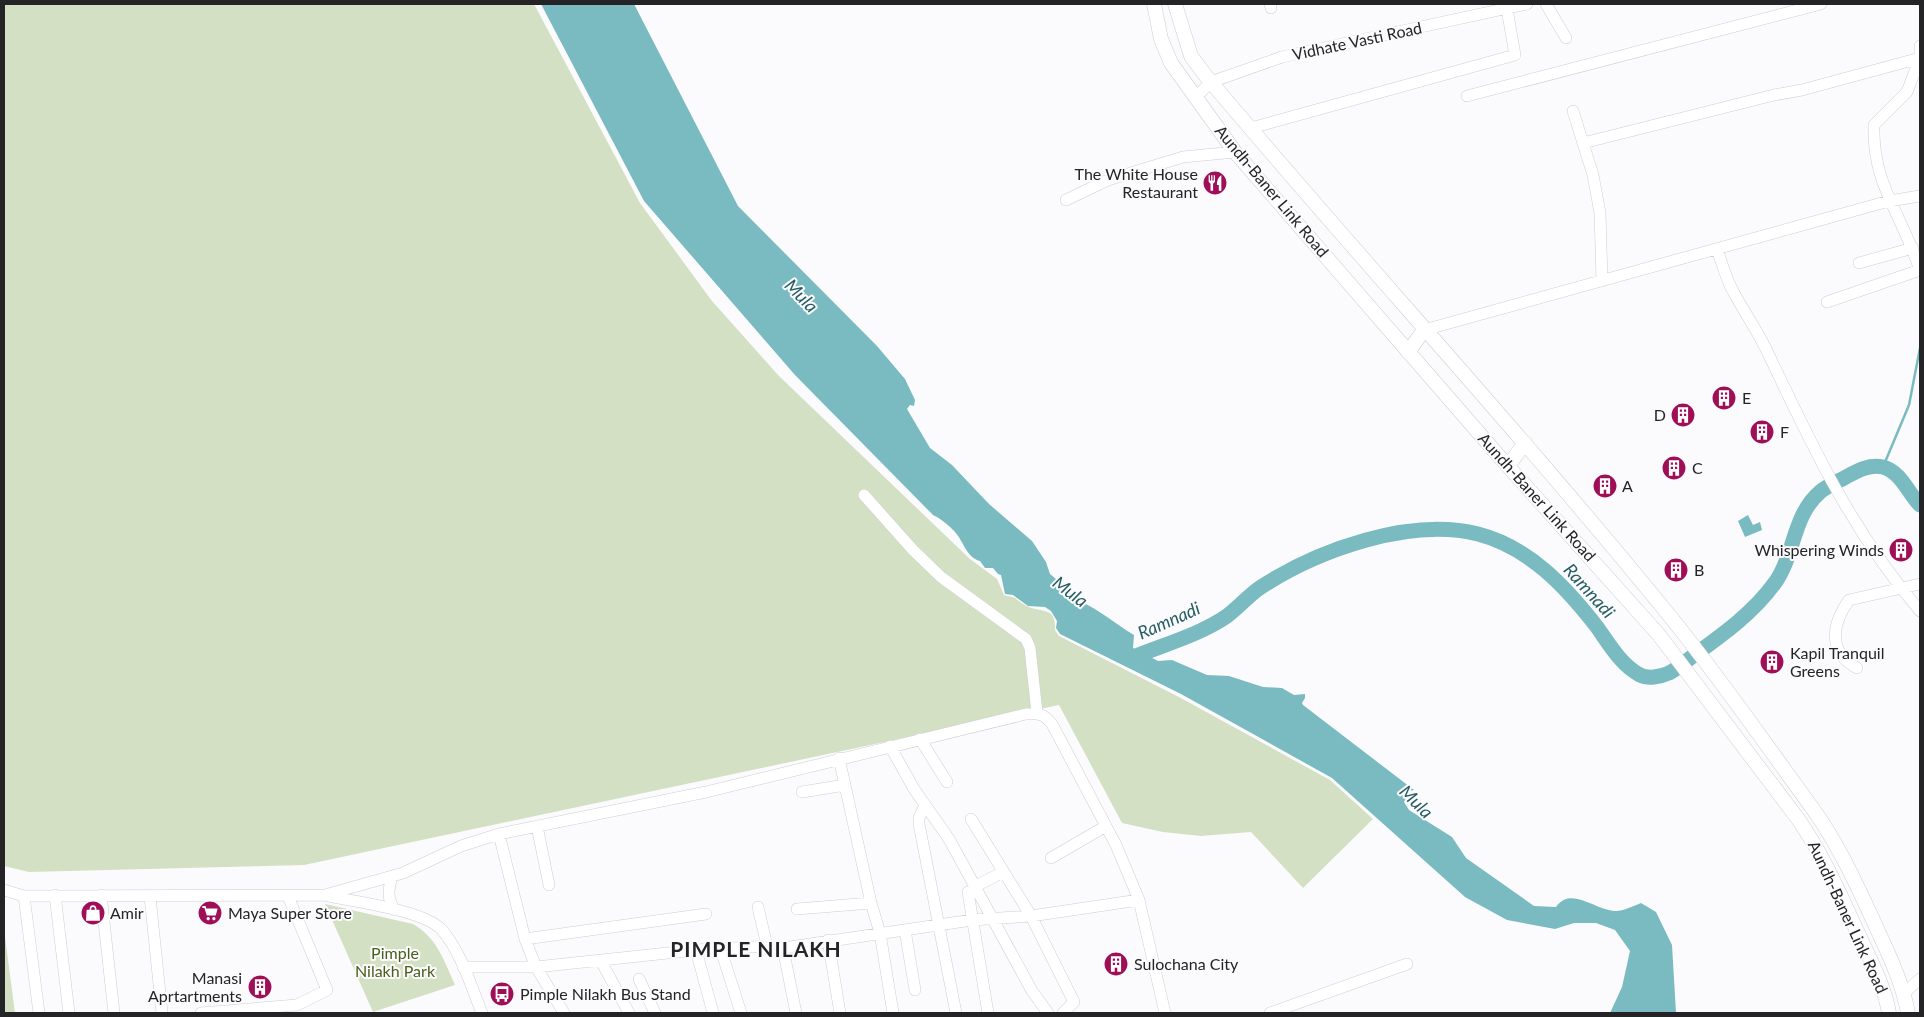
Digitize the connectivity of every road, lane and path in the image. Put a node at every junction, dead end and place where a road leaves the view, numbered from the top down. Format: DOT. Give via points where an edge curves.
graph roads {
  1 [pos="1154,4"];
  2 [pos="1175,4"];
  3 [pos="1527,4"];
  4 [pos="1546,4"];
  5 [pos="1821,4"];
  6 [pos="1507,9"];
  7 [pos="1566,38"];
  8 [pos="1920,46"];
  9 [pos="1920,58"];
  10 [pos="1211,82"];
  11 [pos="1467,96"];
  12 [pos="1196,97"];
  13 [pos="1573,111"];
  14 [pos="1251,128"];
  15 [pos="1583,143"];
  16 [pos="1235,152"];
  17 [pos="1920,196"];
  18 [pos="1066,200"];
  19 [pos="1889,201"];
  20 [pos="1913,248"];
  21 [pos="1717,249"];
  22 [pos="1859,263"];
  23 [pos="1920,271"];
  24 [pos="1602,281"];
  25 [pos="1827,302"];
  26 [pos="1424,330"];
  27 [pos="1408,352"];
  28 [pos="1525,443"];
  29 [pos="1508,466"];
  30 [pos="864,495"];
  31 [pos="1920,584"];
  32 [pos="1901,588"];
  33 [pos="1920,611"];
  34 [pos="1858,668"];
  35 [pos="1037,713"];
  36 [pos="920,739"];
  37 [pos="890,746"];
  38 [pos="839,758"];
  39 [pos="947,782"];
  40 [pos="845,785"];
  41 [pos="802,792"];
  42 [pos="925,805"];
  43 [pos="971,819"];
  44 [pos="537,826"];
  45 [pos="1106,826"];
  46 [pos="499,834"];
  47 [pos="1051,858"];
  48 [pos="1003,872"];
  49 [pos="392,877"];
  50 [pos="549,885"];
  51 [pos="972,889"];
  52 [pos="4,890"];
  53 [pos="101,894"];
  54 [pos="55,895"];
  55 [pos="325,895"];
  56 [pos="24,896"];
  57 [pos="288,896"];
  58 [pos="150,897"];
  59 [pos="1139,900"];
  60 [pos="871,903"];
  61 [pos="758,907"];
  62 [pos="797,909"];
  63 [pos="395,910"];
  64 [pos="706,914"];
  65 [pos="1030,916"];
  66 [pos="994,919"];
  67 [pos="972,920"];
  68 [pos="939,924"];
  69 [pos="905,930"];
  70 [pos="880,933"];
  71 [pos="525,939"];
  72 [pos="828,940"];
  73 [pos="767,946"];
  74 [pos="783,948"];
  75 [pos="696,950"];
  76 [pos="721,950"];
  77 [pos="601,961"];
  78 [pos="1407,964"];
  79 [pos="463,967"];
  80 [pos="536,967"];
  81 [pos="639,979"];
  82 [pos="1920,979"];
  83 [pos="915,990"];
  84 [pos="1904,993"];
  85 [pos="1886,998"];
  86 [pos="299,1009"];
  87 [pos="232,1012"];
  88 [pos="39,1013"];
  89 [pos="68,1013"];
  90 [pos="114,1013"];
  91 [pos="162,1013"];
  92 [pos="201,1013"];
  93 [pos="482,1013"];
  94 [pos="564,1013"];
  95 [pos="629,1013"];
  96 [pos="655,1013"];
  97 [pos="713,1013"];
  98 [pos="741,1013"];
  99 [pos="796,1013"];
  100 [pos="840,1013"];
  101 [pos="893,1013"];
  102 [pos="956,1013"];
  103 [pos="988,1013"];
  104 [pos="1048,1013"];
  105 [pos="1063,1013"];
  106 [pos="1165,1013"];
  107 [pos="1270,1013"];
  108 [pos="1888,1013"];
  109 [pos="1908,1013"];
  1 -- 12 [label="main road, Aundh-Baner Link Road" via="1171,63"];
  2 -- 10 [label="main road, Aundh-Baner Link Road" via="1191,56"];
  3 -- 6 [label="street, Vidhate Vasti Road"];
  4 -- 7 [label="street"];
  5 -- 11 [label="street"];
  6 -- 10 [label="street, Vidhate Vasti Road" via="1291,55"];
  6 -- 14 [label="street" via="1515,55"];
  8 -- 9 [label="street"];
  9 -- 15 [label="street"];
  9 -- 19 [label="street" via="1907,92 1874,125 1873,146"];
  10 -- 12 [label="street, Vidhate Vasti Road"];
  10 -- 14 [label="main road, Aundh-Baner Link Road"];
  12 -- 16 [label="main road, Aundh-Baner Link Road"];
  13 -- 15 [label="street"];
  14 -- 26 [label="main road, Aundh-Baner Link Road"];
  15 -- 24 [label="street" via="1600,213"];
  16 -- 18 [label="street" via="1183,156 1108,180"];
  16 -- 27 [label="main road, Aundh-Baner Link Road"];
  17 -- 19 [label="street"];
  19 -- 20 [label="street"];
  19 -- 21 [label="street"];
  20 -- 22 [label="street"];
  20 -- 23 [label="street"];
  21 -- 24 [label="street"];
  21 -- 32 [label="street" via="1732,290 1754,324 1822,466 1859,529"];
  23 -- 25 [label="street"];
  24 -- 26 [label="street"];
  26 -- 27 [label="main road"];
  26 -- 28 [label="main road, Aundh-Baner Link Road"];
  27 -- 29 [label="main road, Aundh-Baner Link Road"];
  28 -- 29 [label="main road"];
  28 -- 84 [label="main road, Aundh-Baner Link Road" via="1675,622 1834,838"];
  29 -- 85 [label="main road, Aundh-Baner Link Road" via="1659,635 1818,848"];
  30 -- 35 [label="street" via="941,577 1026,639 1030,648"];
  31 -- 32 [label="street"];
  32 -- 33 [label="street"];
  32 -- 34 [label="street" via="1849,600 1843,608 1835,623 1835,638 1848,663"];
  35 -- 36 [label="street"];
  35 -- 45 [label="street" via="1045,715 1052,724"];
  36 -- 37 [label="street"];
  36 -- 39 [label="street"];
  37 -- 38 [label="street"];
  37 -- 42 [label="street"];
  38 -- 40 [label="street"];
  38 -- 44 [label="street" via="706,792"];
  40 -- 41 [label="street"];
  40 -- 60 [label="street"];
  42 -- 51 [label="street" via="949,839"];
  42 -- 68 [label="street" via="919,824"];
  43 -- 48 [label="street"];
  44 -- 46 [label="street"];
  44 -- 50 [label="street"];
  45 -- 47 [label="street"];
  45 -- 59 [label="street"];
  46 -- 49 [label="street" via="461,846"];
  46 -- 71 [label="street"];
  48 -- 51 [label="street"];
  48 -- 65 [label="street"];
  49 -- 55 [label="street"];
  49 -- 63 [label="street" via="388,894"];
  51 -- 66 [label="street"];
  51 -- 67 [label="street"];
  52 -- 56 [label="street"];
  53 -- 54 [label="street"];
  53 -- 58 [label="street"];
  53 -- 90 [label="street"];
  54 -- 56 [label="street"];
  54 -- 89 [label="street"];
  55 -- 57 [label="street"];
  55 -- 63 [label="street"];
  56 -- 88 [label="street"];
  57 -- 58 [label="street"];
  57 -- 86 [label="street" via="327,990"];
  58 -- 91 [label="street"];
  59 -- 65 [label="street"];
  59 -- 106 [label="street"];
  60 -- 62 [label="street"];
  60 -- 70 [label="street"];
  61 -- 73 [label="street"];
  63 -- 79 [label="street" via="434,923 442,930"];
  64 -- 71 [label="street"];
  65 -- 66 [label="street"];
  65 -- 105 [label="street" via="1074,1002"];
  66 -- 67 [label="street"];
  66 -- 104 [label="street"];
  67 -- 68 [label="street"];
  67 -- 103 [label="street"];
  68 -- 69 [label="street"];
  68 -- 102 [label="street"];
  69 -- 70 [label="street"];
  69 -- 83 [label="street"];
  70 -- 72 [label="street"];
  70 -- 101 [label="street"];
  71 -- 80 [label="street"];
  72 -- 74 [label="street"];
  72 -- 100 [label="street"];
  73 -- 74 [label="street"];
  73 -- 76 [label="street"];
  74 -- 99 [label="street"];
  75 -- 76 [label="street"];
  75 -- 77 [label="street"];
  75 -- 97 [label="street"];
  76 -- 98 [label="street"];
  77 -- 80 [label="street"];
  77 -- 95 [label="street"];
  78 -- 107 [label="street"];
  79 -- 80 [label="street"];
  79 -- 93 [label="street"];
  80 -- 94 [label="street"];
  81 -- 96 [label="street"];
  82 -- 84 [label="street"];
  84 -- 85 [label="main road"];
  84 -- 109 [label="main road, Aundh-Baner Link Road"];
  85 -- 108 [label="main road, Aundh-Baner Link Road"];
  86 -- 87 [label="street"];
  87 -- 92 [label="street"];
}
